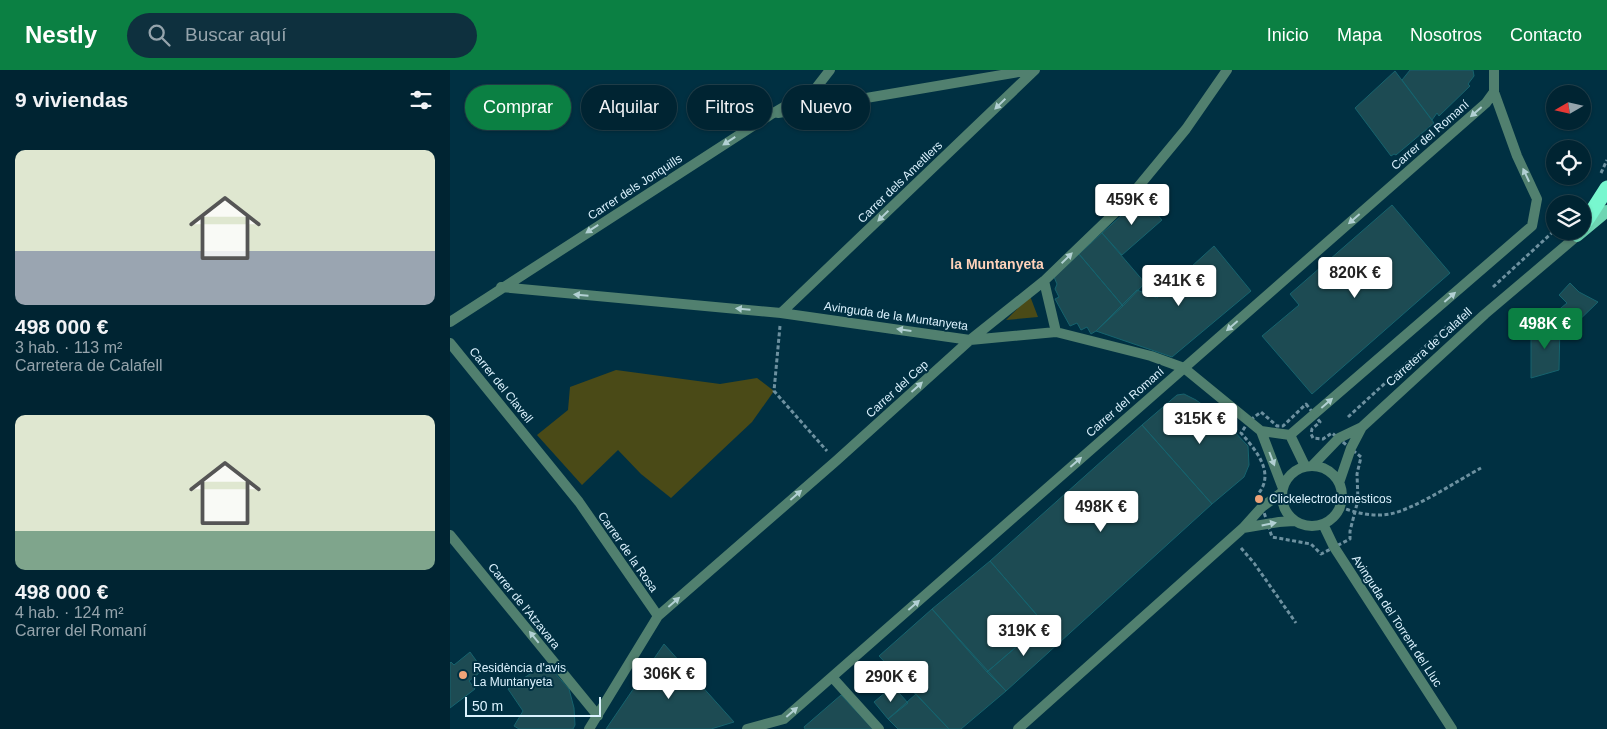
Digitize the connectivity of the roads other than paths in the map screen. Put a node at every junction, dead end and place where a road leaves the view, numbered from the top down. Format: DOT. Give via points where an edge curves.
graph roads {
  1 [pos="830,70"];
  2 [pos="1031,70"];
  3 [pos="1036,70"];
  4 [pos="1227,70"];
  5 [pos="1494,70"];
  6 [pos="1494,92"];
  7 [pos="772,114"];
  8 [pos="772,115"];
  9 [pos="747,130"];
  10 [pos="1607,188"];
  11 [pos="1607,211"];
  12 [pos="1591,214"];
  13 [pos="1591,223"];
  14 [pos="1571,240"];
  15 [pos="1044,281"];
  16 [pos="501,287"];
  17 [pos="781,312"];
  18 [pos="450,322"];
  19 [pos="1056,332"];
  20 [pos="970,340"];
  21 [pos="450,343"];
  22 [pos="1184,368"];
  23 [pos="1362,427"];
  24 [pos="1261,431"];
  25 [pos="1290,435"];
  26 [pos="1309,465"];
  27 [pos="1339,483"];
  28 [pos="1282,490"];
  29 [pos="579,502"];
  30 [pos="1294,521"];
  31 [pos="1323,524"];
  32 [pos="1243,528"];
  33 [pos="450,535"];
  34 [pos="658,616"];
  35 [pos="832,677"];
  36 [pos="598,716"];
  37 [pos="589,729"];
  38 [pos="747,729"];
  39 [pos="879,729"];
  40 [pos="1018,729"];
  41 [pos="1452,729"];
  1 -- 7 [label="street, Carrer dels Jonquills" via="816,88"];
  2 -- 8 [label="street"];
  3 -- 17 [label="street, Carrer dels Ametllers, one-way"];
  15 -- 4 [label="street, Carrer del Cep, one-way" via="1124,204 1186,129"];
  5 -- 6 [label="street"];
  6 -- 22 [label="street, Carrer del Romaní, one-way" via="1486,103"];
  25 -- 6 [label="street, one-way" via="1532,226 1537,199 1517,156"];
  9 -- 16 [label="street, Carrer dels Jonquills, one-way"];
  10 -- 12 [label="highway"];
  11 -- 13 [label="main road, Carretera de Calafell"];
  14 -- 23 [label="street, Carretera de Calafell"];
  15 -- 19 [label="street"];
  15 -- 20 [label="street, Carrer del Cep"];
  17 -- 16 [label="street, Avinguda de la Muntanyeta, one-way"];
  16 -- 18 [label="street, Carrer dels Jonquills"];
  20 -- 17 [label="street, Avinguda de la Muntanyeta, one-way"];
  19 -- 20 [label="street, Avinguda de la Muntanyeta"];
  19 -- 22 [label="street, Avinguda de la Muntanyeta" via="1151,356"];
  34 -- 20 [label="street, Carrer del Cep, one-way"];
  21 -- 29 [label="street, Carrer del Clavell"];
  22 -- 24 [label="street, Avinguda de la Muntanyeta"];
  35 -- 22 [label="street, Carrer del Romaní, one-way"];
  23 -- 26 [label="street, Carretera de Calafell" via="1339,438"];
  23 -- 27 [label="street, Carretera de Calafell"];
  24 -- 25 [label="street"];
  24 -- 28 [label="street, Avinguda de la Muntanyeta, one-way"];
  25 -- 26 [label="street"];
  26 -- 27 [label="street" via="1326,469"];
  26 -- 28 [label="street" via="1293,471"];
  27 -- 31 [label="street" via="1340,507"];
  28 -- 30 [label="street" via="1284,509"];
  28 -- 32 [label="street"];
  29 -- 34 [label="street, Carrer de la Rosa"];
  30 -- 31 [label="street" via="1303,525"];
  32 -- 30 [label="street, one-way"];
  31 -- 41 [label="street, Avinguda del Torrent del Lluc" via="1334,547"];
  32 -- 40 [label="street"];
  36 -- 33 [label="street, Carrer de l'Atzavara, one-way"];
  34 -- 36 [label="street, Carrer del Cep"];
  38 -- 35 [label="street, Carrer del Romaní, one-way" via="784,718"];
  35 -- 39 [label="street"];
  36 -- 37 [label="street, Carrer del Cep"];
}
